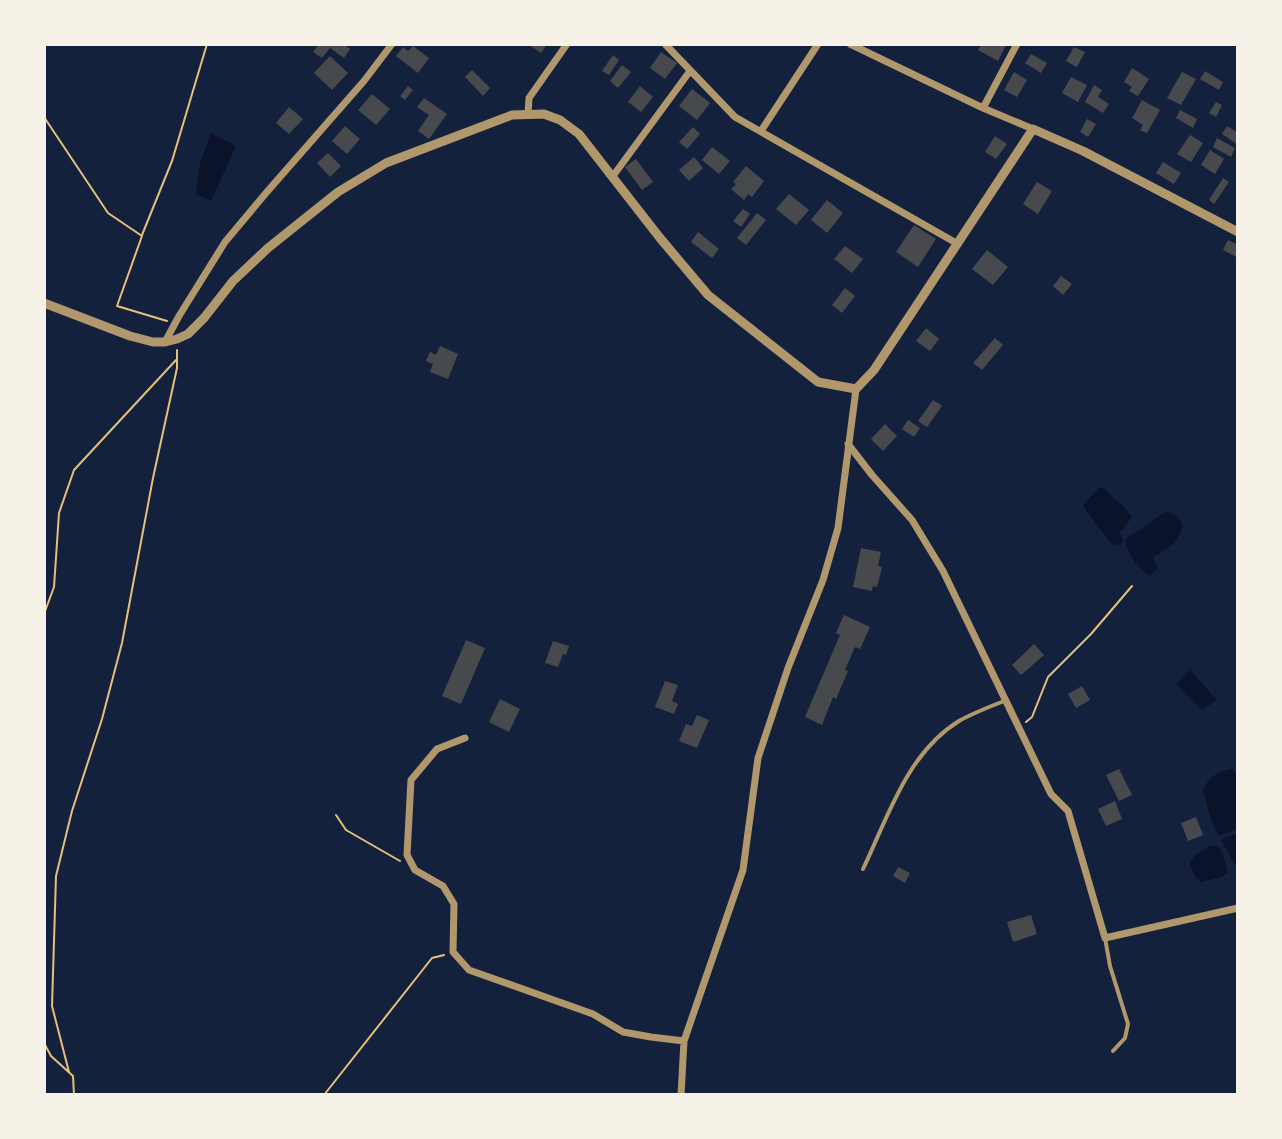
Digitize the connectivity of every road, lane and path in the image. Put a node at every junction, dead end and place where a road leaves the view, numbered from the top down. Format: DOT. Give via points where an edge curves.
graph roads {
  1 [pos="207,44"];
  2 [pos="392,44"];
  3 [pos="567,44"];
  4 [pos="665,44"];
  5 [pos="818,44"];
  6 [pos="850,44"];
  7 [pos="1017,44"];
  8 [pos="690,71"];
  9 [pos="983,108"];
  10 [pos="528,115"];
  11 [pos="44,117"];
  12 [pos="1033,129"];
  13 [pos="761,131"];
  14 [pos="613,176"];
  15 [pos="1238,232"];
  16 [pos="142,236"];
  17 [pos="958,244"];
  18 [pos="44,303"];
  19 [pos="175,323"];
  20 [pos="177,339"];
  21 [pos="165,342"];
  22 [pos="177,360"];
  23 [pos="856,389"];
  24 [pos="848,444"];
  25 [pos="1132,586"];
  26 [pos="44,614"];
  27 [pos="1006,700"];
  28 [pos="1019,727"];
  29 [pos="465,738"];
  30 [pos="336,815"];
  31 [pos="863,869"];
  32 [pos="415,870"];
  33 [pos="1238,908"];
  34 [pos="1105,938"];
  35 [pos="453,952"];
  36 [pos="684,1041"];
  37 [pos="44,1043"];
  38 [pos="1113,1051"];
  39 [pos="69,1072"];
  40 [pos="74,1095"];
  41 [pos="324,1095"];
  42 [pos="681,1095"];
  1 -- 16 [label="path" via="172,161"];
  2 -- 19 [label="street" via="225,242"];
  3 -- 10 [label="street" via="529,98"];
  4 -- 8 [label="street"];
  5 -- 13 [label="street"];
  6 -- 9 [label="street"];
  7 -- 9 [label="street"];
  8 -- 13 [label="street" via="735,117"];
  8 -- 14 [label="street"];
  9 -- 12 [label="street"];
  10 -- 14 [label="street" via="544,114 570,127"];
  10 -- 20 [label="street" via="512,115 386,163 338,192 268,248 188,334"];
  11 -- 16 [label="path" via="108,213"];
  12 -- 15 [label="street"];
  12 -- 17 [label="street"];
  13 -- 17 [label="street"];
  14 -- 23 [label="street" via="708,295 818,382"];
  16 -- 19 [label="path" via="117,306"];
  17 -- 23 [label="street"];
  18 -- 21 [label="street" via="130,336"];
  19 -- 21 [label="street"];
  20 -- 21 [label="street"];
  20 -- 22 [label="path"];
  22 -- 26 [label="path" via="74,470 59,513 54,587"];
  22 -- 39 [label="path" via="122,643 56,876 52,1006"];
  23 -- 24 [label="street"];
  24 -- 27 [label="street" via="912,520"];
  24 -- 36 [label="street" via="838,528 758,758 743,870"];
  25 -- 28 [label="path" via="1048,677 1032,717"];
  27 -- 28 [label="street"];
  27 -- 31 [label="lane" via="932,741 909,773"];
  28 -- 34 [label="street" via="1051,794 1068,811"];
  29 -- 32 [label="street" via="437,749 411,780 407,855"];
  30 -- 32 [label="path" via="346,830"];
  32 -- 35 [label="street" via="443,886 454,904"];
  33 -- 34 [label="street"];
  34 -- 38 [label="lane" via="1128,1024 1125,1038"];
  35 -- 36 [label="street" via="469,970 593,1014 623,1032"];
  35 -- 41 [label="path" via="432,958"];
  36 -- 42 [label="street"];
  37 -- 39 [label="path"];
  39 -- 40 [label="path"];
}
